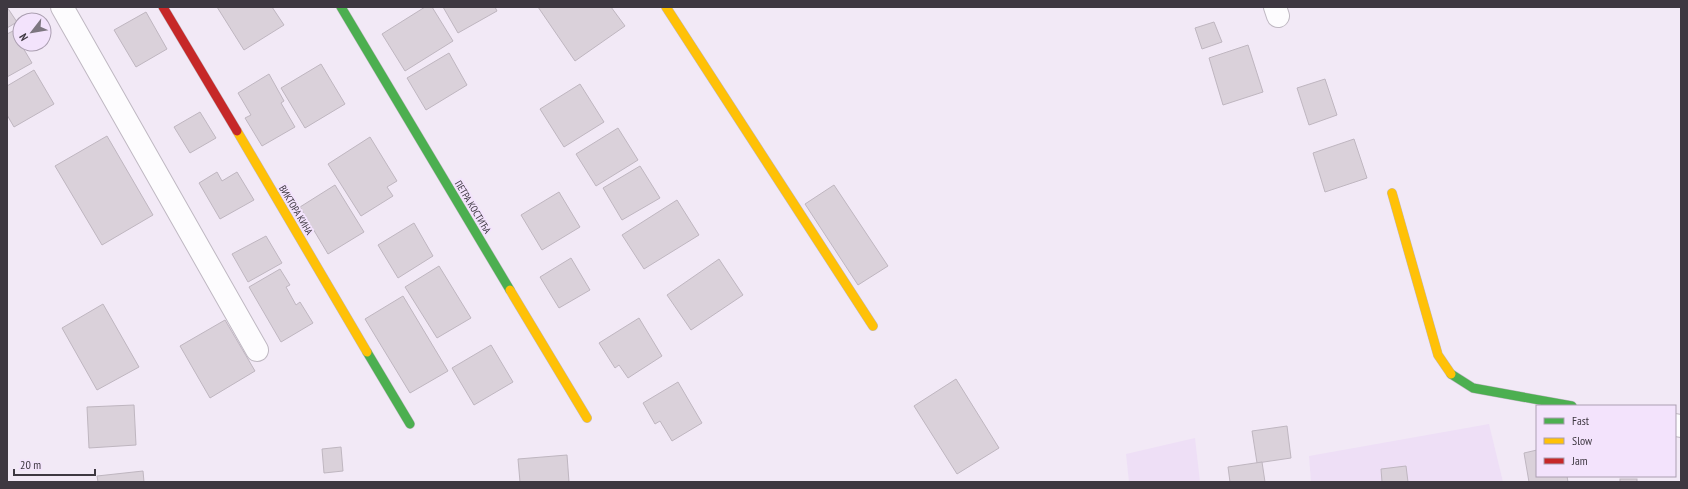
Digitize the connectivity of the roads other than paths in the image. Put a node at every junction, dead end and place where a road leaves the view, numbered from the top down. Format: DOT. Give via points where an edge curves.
graph roads {
  1 [pos="62,7"];
  2 [pos="163,7"];
  3 [pos="341,7"];
  4 [pos="666,7"];
  5 [pos="1392,193"];
  6 [pos="873,326"];
  7 [pos="257,350"];
  8 [pos="1566,405"];
  9 [pos="586,418"];
  10 [pos="410,424"];
  1 -- 7 [label="street"];
  2 -- 10 [label="street, ВИКТОРА КИНА"];
  3 -- 9 [label="street, ПЕТРА КОСТИЋА"];
  4 -- 6 [label="street"];
  5 -- 8 [label="street" via="1438,356 1452,376 1473,388"];
}
